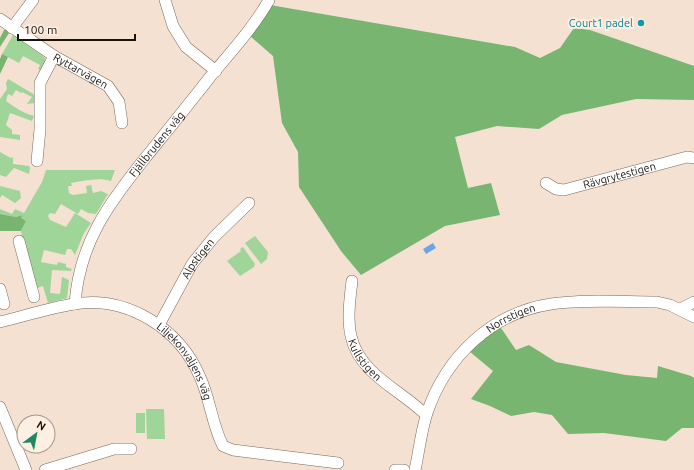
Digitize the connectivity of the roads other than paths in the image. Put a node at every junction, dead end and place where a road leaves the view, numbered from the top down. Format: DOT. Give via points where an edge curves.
graph roads {
  1 [pos="33,0"];
  2 [pos="165,0"];
  3 [pos="269,0"];
  4 [pos="0,19"];
  5 [pos="12,28"];
  6 [pos="54,56"];
  7 [pos="216,71"];
  8 [pos="122,123"];
  9 [pos="694,158"];
  10 [pos="37,161"];
  11 [pos="546,183"];
  12 [pos="249,203"];
  13 [pos="19,241"];
  14 [pos="352,281"];
  15 [pos="0,289"];
  16 [pos="34,297"];
  17 [pos="694,302"];
  18 [pos="4,304"];
  19 [pos="75,304"];
  20 [pos="680,309"];
  21 [pos="694,317"];
  22 [pos="0,322"];
  23 [pos="159,325"];
  24 [pos="0,407"];
  25 [pos="426,415"];
  26 [pos="131,449"];
  27 [pos="338,463"];
  28 [pos="26,470"];
  29 [pos="45,470"];
  30 [pos="395,470"];
  31 [pos="404,470"];
  32 [pos="415,470"];
  1 -- 5 [label="street"];
  2 -- 7 [label="street" via="173,26 186,47"];
  3 -- 7 [label="street, Fjällbrudens väg" via="245,36"];
  4 -- 5 [label="street, Ryttarvägen"];
  5 -- 6 [label="street, Ryttarvägen"];
  6 -- 8 [label="street, Ryttarvägen" via="108,86 119,102"];
  6 -- 10 [label="street" via="40,83"];
  7 -- 19 [label="street, Fjällbrudens väg" via="127,180 106,210 81,262 76,282"];
  9 -- 11 [label="street, Rävgrytestigen" via="564,190"];
  12 -- 23 [label="street, Alpstigen" via="214,237 192,264"];
  13 -- 16 [label="street"];
  14 -- 25 [label="street, Kullstigen" via="350,325 356,352 369,368"];
  15 -- 18 [label="street"];
  17 -- 20 [label="street"];
  19 -- 22 [label="street, Liljekonvaljens väg"];
  19 -- 23 [label="street, Liljekonvaljens väg" via="115,306"];
  20 -- 21 [label="street, Norrstigen"];
  20 -- 25 [label="street, Norrstigen" via="658,302 561,303 532,308 510,316 478,336 450,365"];
  23 -- 27 [label="street, Liljekonvaljens väg" via="181,345 200,376 224,446 233,450"];
  24 -- 28 [label="street"];
  25 -- 32 [label="street, Norrstigen"];
  26 -- 29 [label="street" via="114,449"];
  30 -- 31 [label="street"];
}
